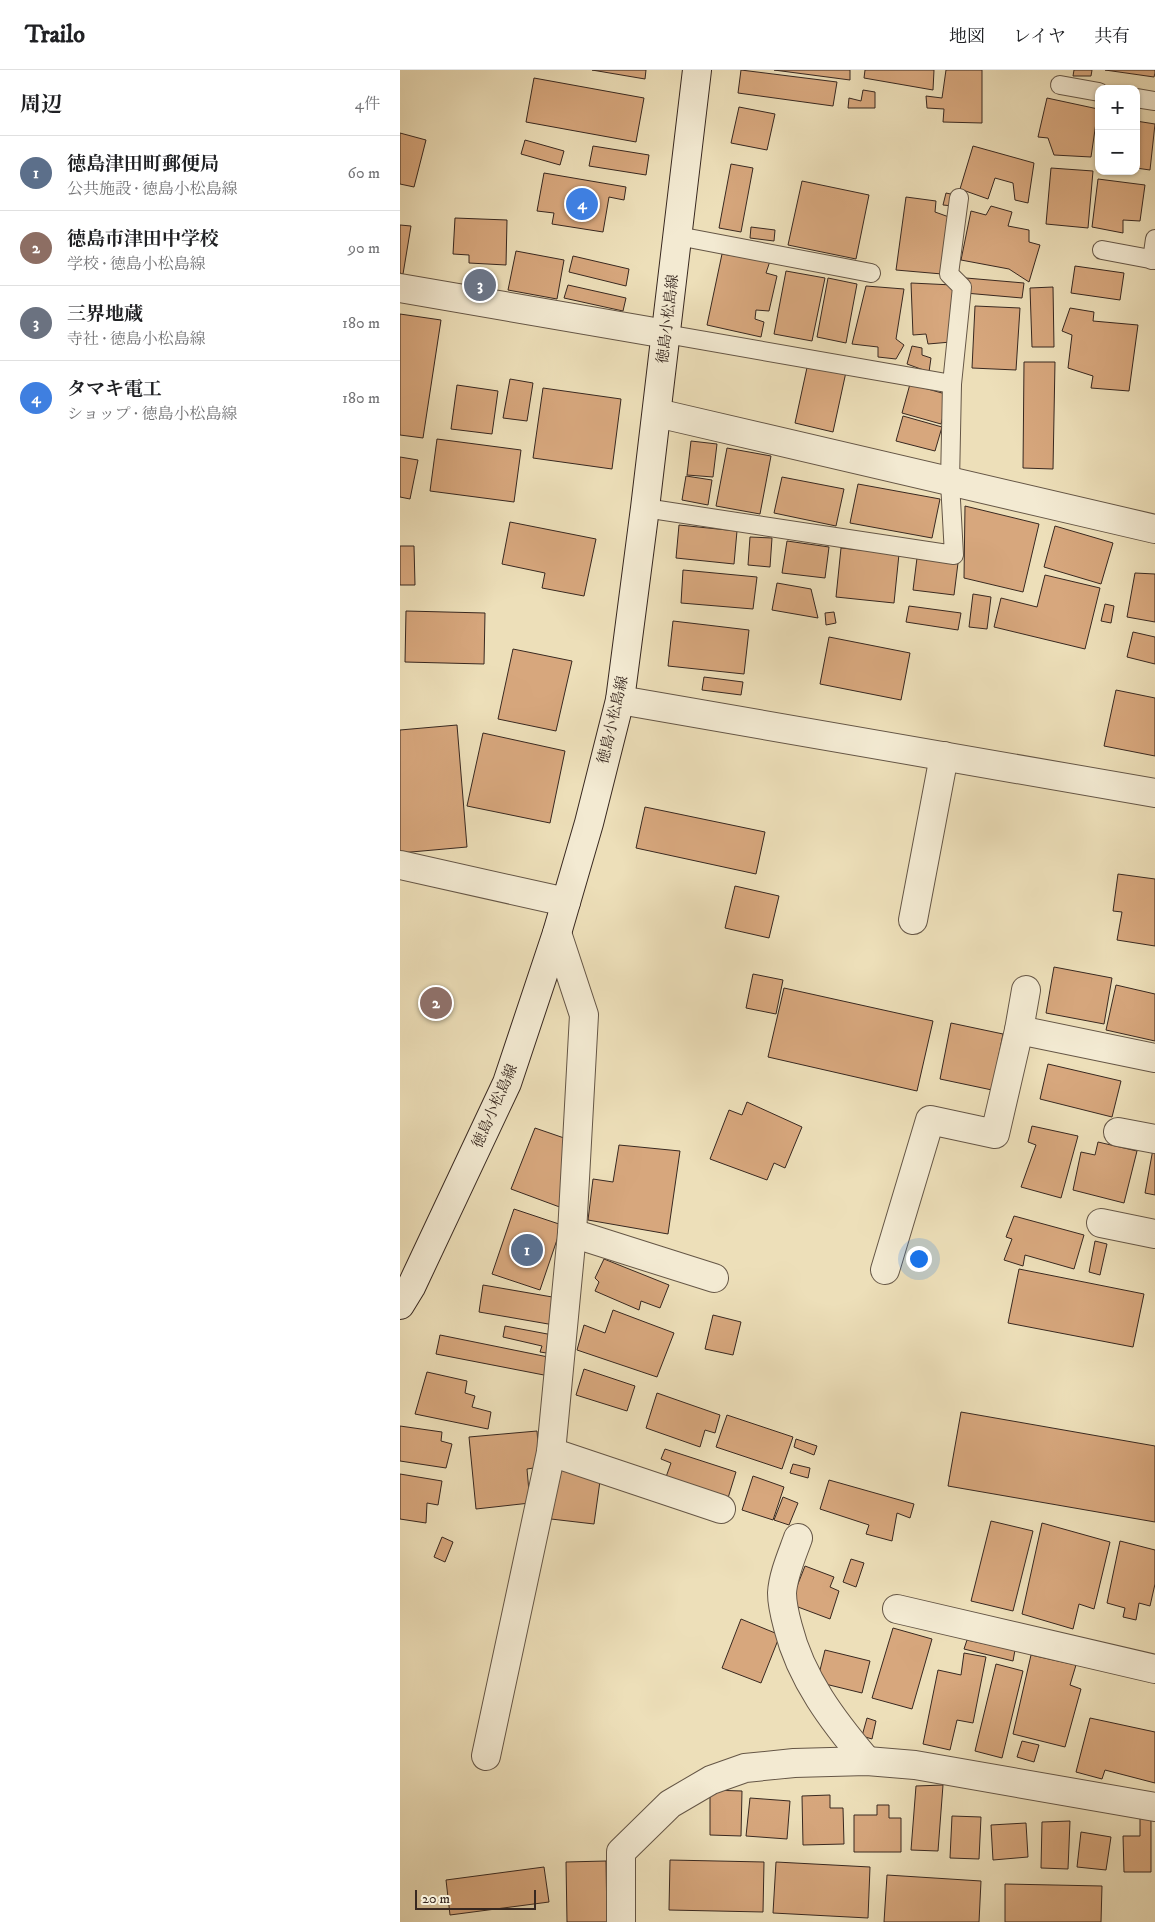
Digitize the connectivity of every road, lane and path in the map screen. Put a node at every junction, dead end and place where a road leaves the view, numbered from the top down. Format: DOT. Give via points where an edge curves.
graph roads {
  1 [pos="697,70"];
  2 [pos="1060,85"];
  3 [pos="1095,91"];
  4 [pos="1140,99"];
  5 [pos="1155,102"];
  6 [pos="959,198"];
  7 [pos="678,236"];
  8 [pos="1155,239"];
  9 [pos="1102,250"];
  10 [pos="1153,260"];
  11 [pos="871,273"];
  12 [pos="400,288"];
  13 [pos="666,334"];
  14 [pos="952,384"];
  15 [pos="657,413"];
  16 [pos="950,482"];
  17 [pos="646,508"];
  18 [pos="1155,530"];
  19 [pos="620,700"];
  20 [pos="944,756"];
  21 [pos="1155,793"];
  22 [pos="400,865"];
  23 [pos="566,902"];
  24 [pos="913,920"];
  25 [pos="557,933"];
  26 [pos="1026,990"];
  27 [pos="1019,1030"];
  28 [pos="1155,1058"];
  29 [pos="1118,1132"];
  30 [pos="1155,1139"];
  31 [pos="1101,1222"];
  32 [pos="572,1233"];
  33 [pos="1155,1234"];
  34 [pos="885,1270"];
  35 [pos="714,1278"];
  36 [pos="400,1305"];
  37 [pos="551,1452"];
  38 [pos="721,1509"];
  39 [pos="798,1538"];
  40 [pos="897,1609"];
  41 [pos="1155,1670"];
  42 [pos="486,1756"];
  43 [pos="867,1761"];
  44 [pos="1155,1807"];
  45 [pos="620,1922"];
  1 -- 7 [label="street, 徳島小松島線"];
  2 -- 3 [label="lane"];
  4 -- 5 [label="lane"];
  6 -- 14 [label="lane" via="949,274 962,287"];
  7 -- 11 [label="lane"];
  7 -- 13 [label="street, 徳島小松島線"];
  8 -- 10 [label="lane"];
  9 -- 10 [label="lane"];
  12 -- 13 [label="street"];
  13 -- 14 [label="lane"];
  13 -- 15 [label="street, 徳島小松島線"];
  14 -- 16 [label="lane"];
  15 -- 16 [label="street"];
  15 -- 17 [label="street, 徳島小松島線"];
  16 -- 17 [label="lane" via="954,555"];
  16 -- 18 [label="street"];
  17 -- 19 [label="street, 徳島小松島線"];
  19 -- 20 [label="street"];
  19 -- 23 [label="street, 徳島小松島線"];
  20 -- 21 [label="street"];
  20 -- 24 [label="street"];
  22 -- 23 [label="street"];
  23 -- 25 [label="street, 徳島小松島線"];
  25 -- 32 [label="street" via="584,1015"];
  25 -- 36 [label="street, 徳島小松島線" via="508,1083"];
  26 -- 27 [label="street"];
  27 -- 28 [label="street"];
  27 -- 34 [label="street" via="995,1134 930,1120"];
  29 -- 30 [label="street"];
  31 -- 33 [label="street"];
  32 -- 35 [label="street"];
  32 -- 37 [label="street"];
  37 -- 38 [label="street"];
  37 -- 42 [label="street"];
  39 -- 43 [label="street" via="782,1594 792,1645 814,1692"];
  40 -- 41 [label="street"];
  43 -- 44 [label="street" via="915,1765"];
  43 -- 45 [label="street" via="745,1768 711,1780 670,1804 621,1852"];
}
